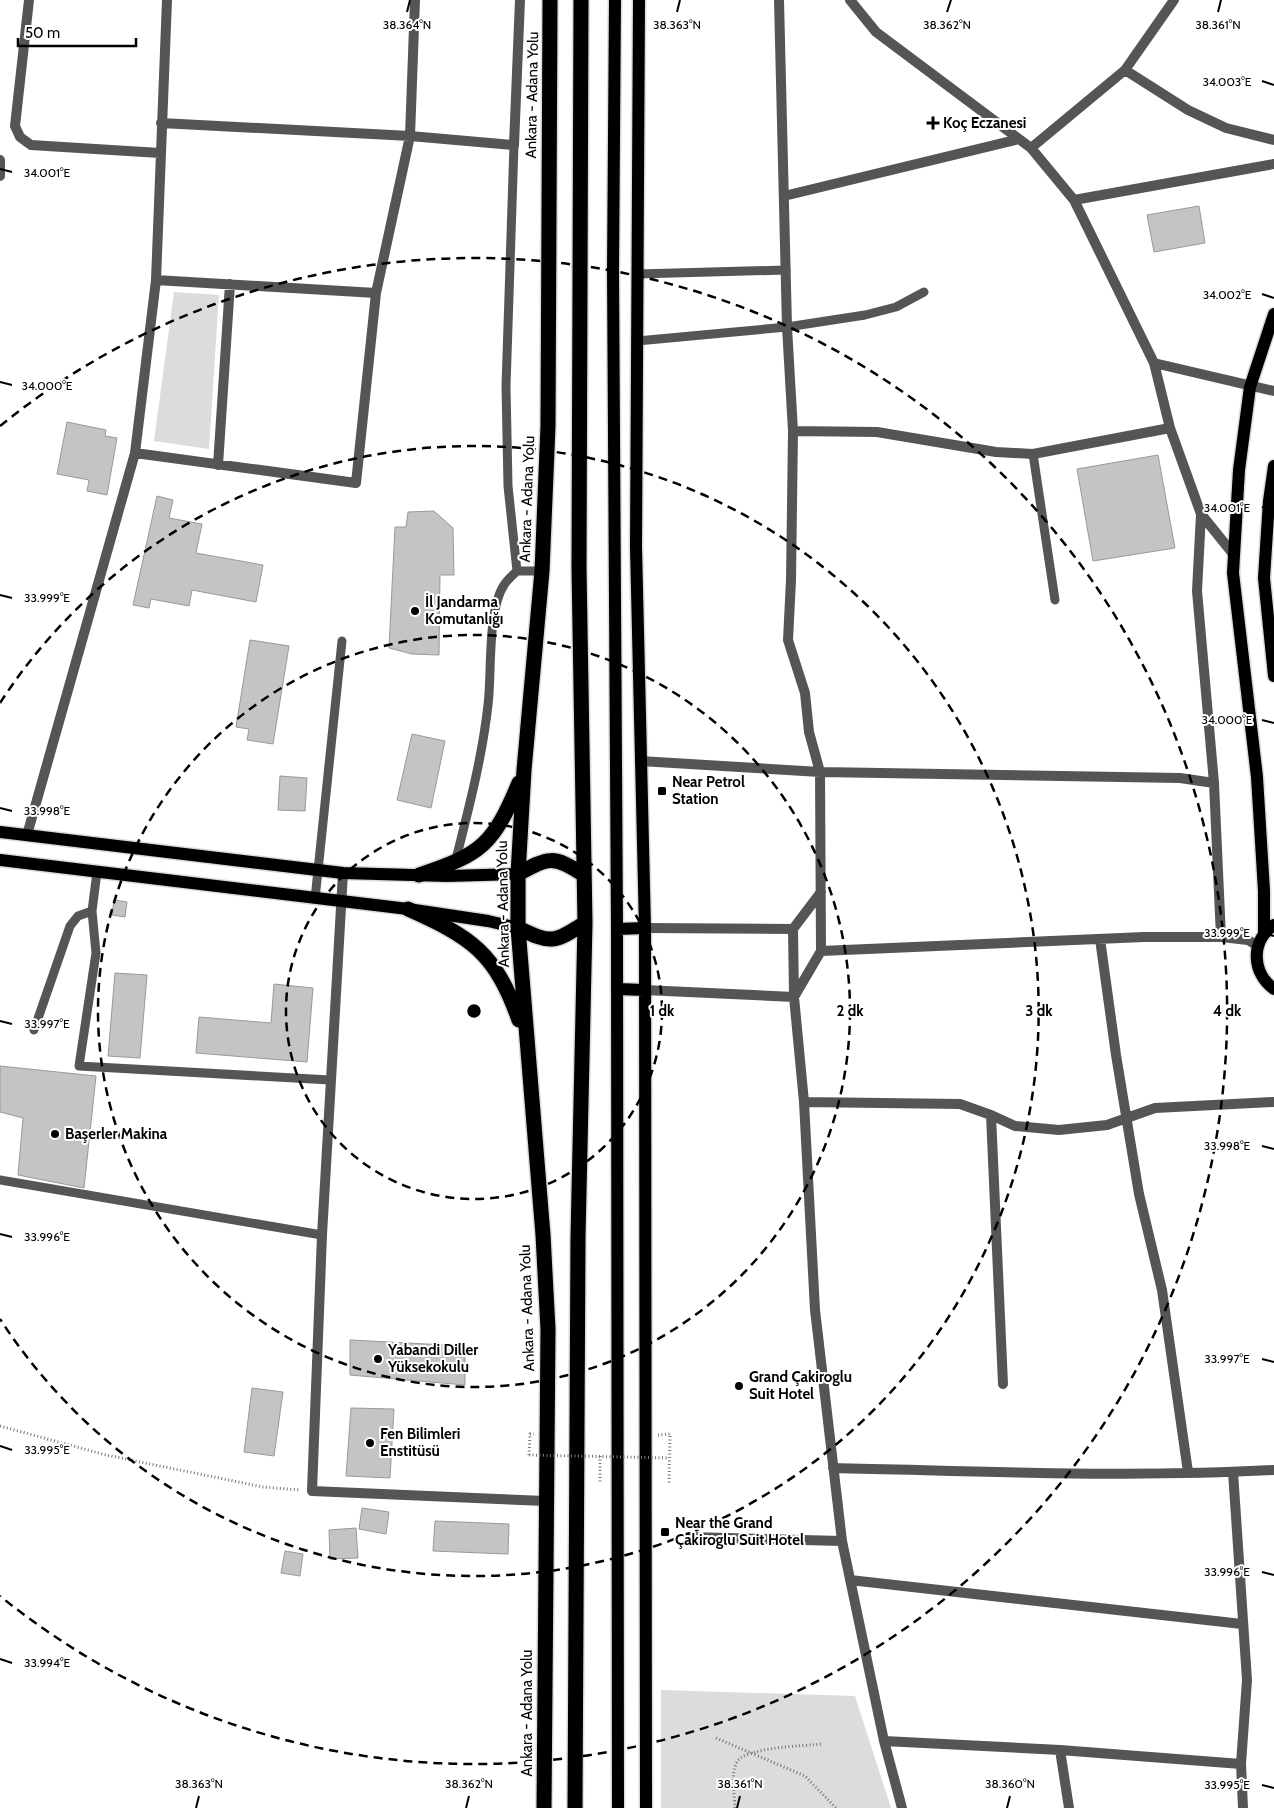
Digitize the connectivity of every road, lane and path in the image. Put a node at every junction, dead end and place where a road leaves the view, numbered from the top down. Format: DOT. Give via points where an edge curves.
graph roads {
  1 [pos="29,0"];
  2 [pos="167,0"];
  3 [pos="415,0"];
  4 [pos="520,0"];
  5 [pos="550,0"];
  6 [pos="582,0"];
  7 [pos="615,0"];
  8 [pos="639,0"];
  9 [pos="779,0"];
  10 [pos="850,0"];
  11 [pos="1174,0"];
  12 [pos="1125,70"];
  13 [pos="161,123"];
  14 [pos="410,136"];
  15 [pos="1019,139"];
  16 [pos="1274,140"];
  17 [pos="514,146"];
  18 [pos="1031,148"];
  19 [pos="160,153"];
  20 [pos="0,160"];
  21 [pos="1274,164"];
  22 [pos="0,176"];
  23 [pos="784,196"];
  24 [pos="1074,200"];
  25 [pos="786,270"];
  26 [pos="638,274"];
  27 [pos="156,280"];
  28 [pos="230,284"];
  29 [pos="924,292"];
  30 [pos="376,293"];
  31 [pos="1274,314"];
  32 [pos="787,327"];
  33 [pos="637,341"];
  34 [pos="1154,363"];
  35 [pos="1250,387"];
  36 [pos="1274,391"];
  37 [pos="1170,428"];
  38 [pos="793,431"];
  39 [pos="135,453"];
  40 [pos="1033,454"];
  41 [pos="218,465"];
  42 [pos="1274,466"];
  43 [pos="1202,514"];
  44 [pos="1234,555"];
  45 [pos="517,571"];
  46 [pos="542,571"];
  47 [pos="1055,600"];
  48 [pos="342,641"];
  49 [pos="1274,676"];
  50 [pos="640,761"];
  51 [pos="524,770"];
  52 [pos="820,772"];
  53 [pos="1214,783"];
  54 [pos="0,832"];
  55 [pos="27,835"];
  56 [pos="0,860"];
  57 [pos="454,863"];
  58 [pos="317,870"];
  59 [pos="97,872"];
  60 [pos="343,872"];
  61 [pos="518,874"];
  62 [pos="419,875"];
  63 [pos="584,875"];
  64 [pos="821,892"];
  65 [pos="315,899"];
  66 [pos="340,902"];
  67 [pos="408,909"];
  68 [pos="92,911"];
  69 [pos="585,923"];
  70 [pos="1274,925"];
  71 [pos="518,928"];
  72 [pos="645,928"];
  73 [pos="617,929"];
  74 [pos="793,929"];
  75 [pos="1264,934"];
  76 [pos="1221,937"];
  77 [pos="1100,939"];
  78 [pos="1258,946"];
  79 [pos="821,951"];
  80 [pos="1271,987"];
  81 [pos="617,989"];
  82 [pos="644,990"];
  83 [pos="794,996"];
  84 [pos="1274,1000"];
  85 [pos="34,1030"];
  86 [pos="526,1040"];
  87 [pos="330,1080"];
  88 [pos="804,1102"];
  89 [pos="1274,1102"];
  90 [pos="991,1115"];
  91 [pos="1127,1119"];
  92 [pos="0,1180"];
  93 [pos="322,1235"];
  94 [pos="1003,1384"];
  95 [pos="0,1426"];
  96 [pos="530,1434"];
  97 [pos="670,1434"];
  98 [pos="600,1456"];
  99 [pos="669,1458"];
  100 [pos="833,1468"];
  101 [pos="1274,1470"];
  102 [pos="1188,1472"];
  103 [pos="1233,1472"];
  104 [pos="600,1482"];
  105 [pos="669,1484"];
  106 [pos="312,1491"];
  107 [pos="545,1501"];
  108 [pos="689,1537"];
  109 [pos="842,1542"];
  110 [pos="850,1580"];
  111 [pos="1242,1624"];
  112 [pos="716,1738"];
  113 [pos="884,1741"];
  114 [pos="822,1744"];
  115 [pos="1060,1750"];
  116 [pos="749,1752"];
  117 [pos="1241,1764"];
  118 [pos="544,1808"];
  119 [pos="574,1808"];
  120 [pos="618,1808"];
  121 [pos="646,1808"];
  122 [pos="735,1808"];
  123 [pos="836,1808"];
  124 [pos="902,1808"];
  125 [pos="1069,1808"];
  126 [pos="1243,1808"];
  1 -- 19 [label="street" via="15,126 20,137 31,145"];
  2 -- 13 [label="street"];
  3 -- 14 [label="street"];
  4 -- 17 [label="street"];
  5 -- 46 [label="highway, Ankara - Adana Yolu" via="548,426"];
  6 -- 63 [label="highway" via="579,568"];
  7 -- 73 [label="main road" via="613,271"];
  8 -- 26 [label="main road"];
  9 -- 23 [label="street"];
  10 -- 15 [label="street" via="876,32"];
  11 -- 12 [label="street"];
  12 -- 16 [label="street" via="1188,110 1226,128"];
  12 -- 18 [label="street"];
  13 -- 14 [label="street"];
  13 -- 19 [label="street"];
  14 -- 17 [label="street"];
  14 -- 30 [label="street"];
  15 -- 18 [label="street"];
  15 -- 23 [label="street"];
  17 -- 45 [label="lane" via="506,386 508,486"];
  18 -- 24 [label="street"];
  19 -- 27 [label="street"];
  20 -- 22 [label="street"];
  21 -- 24 [label="street"];
  23 -- 25 [label="street"];
  24 -- 34 [label="street"];
  25 -- 26 [label="lane"];
  25 -- 32 [label="street"];
  26 -- 33 [label="main road"];
  27 -- 28 [label="street"];
  27 -- 39 [label="street"];
  28 -- 30 [label="street"];
  28 -- 41 [label="street"];
  29 -- 32 [label="lane" via="882,311"];
  30 -- 41 [label="street" via="356,483"];
  31 -- 35 [label="main road"];
  32 -- 33 [label="lane"];
  32 -- 38 [label="street"];
  33 -- 50 [label="main road"];
  34 -- 35 [label="street"];
  34 -- 37 [label="street"];
  35 -- 36 [label="street"];
  35 -- 44 [label="main road" via="1239,470"];
  37 -- 40 [label="street"];
  37 -- 43 [label="street"];
  38 -- 40 [label="street" via="877,432 996,452"];
  38 -- 52 [label="street" via="788,640 805,693 809,732"];
  39 -- 41 [label="street"];
  39 -- 55 [label="street"];
  40 -- 47 [label="lane"];
  42 -- 49 [label="main road" via="1264,578"];
  43 -- 44 [label="street"];
  43 -- 53 [label="street" via="1197,591"];
  44 -- 75 [label="main road" via="1233,573 1257,777"];
  45 -- 46 [label="lane"];
  45 -- 57 [label="lane" via="504,584 498,600 491,647 488,705 473,792"];
  46 -- 51 [label="highway, Ankara - Adana Yolu"];
  48 -- 58 [label="lane"];
  50 -- 52 [label="street"];
  50 -- 72 [label="main road"];
  51 -- 57 [label="highway" via="503,821 474,853"];
  51 -- 61 [label="highway, Ankara - Adana Yolu"];
  52 -- 53 [label="street" via="1180,778"];
  52 -- 64 [label="street"];
  53 -- 76 [label="street"];
  54 -- 55 [label="main road"];
  55 -- 58 [label="main road"];
  56 -- 59 [label="main road"];
  57 -- 62 [label="highway"];
  58 -- 60 [label="main road"];
  58 -- 65 [label="lane"];
  59 -- 65 [label="main road"];
  59 -- 68 [label="lane"];
  60 -- 62 [label="main road"];
  60 -- 66 [label="street"];
  61 -- 62 [label="main road"];
  61 -- 63 [label="highway" via="542,861 561,861"];
  61 -- 71 [label="highway, Ankara - Adana Yolu"];
  63 -- 69 [label="highway"];
  64 -- 74 [label="street"];
  64 -- 79 [label="street"];
  65 -- 66 [label="main road"];
  66 -- 67 [label="main road"];
  66 -- 87 [label="street"];
  67 -- 71 [label="main road"];
  67 -- 86 [label="highway" via="452,929 482,952 504,981"];
  68 -- 85 [label="lane" via="78,916 70,926"];
  68 -- 87 [label="lane" via="96,953 79,1066"];
  69 -- 71 [label="highway" via="561,939 542,939"];
  69 -- 119 [label="highway" via="578,1237"];
  70 -- 75 [label="main road"];
  71 -- 86 [label="highway, Ankara - Adana Yolu"];
  72 -- 73 [label="main road"];
  72 -- 74 [label="street"];
  72 -- 82 [label="main road"];
  73 -- 81 [label="main road"];
  74 -- 83 [label="street"];
  75 -- 78 [label="main road"];
  76 -- 77 [label="street"];
  76 -- 78 [label="street" via="1248,940"];
  77 -- 79 [label="street"];
  77 -- 91 [label="street"];
  78 -- 80 [label="main road" via="1256,962 1260,975"];
  79 -- 83 [label="street"];
  80 -- 84 [label="main road"];
  81 -- 82 [label="main road"];
  81 -- 120 [label="main road"];
  82 -- 83 [label="street"];
  82 -- 121 [label="main road"];
  83 -- 88 [label="street"];
  86 -- 107 [label="highway, Ankara - Adana Yolu" via="547,1320"];
  87 -- 93 [label="street"];
  88 -- 90 [label="street" via="960,1104"];
  88 -- 100 [label="street" via="815,1310"];
  89 -- 91 [label="street" via="1155,1108"];
  90 -- 91 [label="street" via="1015,1126 1059,1130 1107,1126"];
  90 -- 94 [label="street"];
  91 -- 102 [label="street" via="1139,1194 1162,1290"];
  92 -- 93 [label="lane"];
  93 -- 106 [label="street"];
  95 -- 106 [label="path" via="106,1455 263,1487"];
  96 -- 98 [label="path, bridge" via="530,1455"];
  97 -- 99 [label="path"];
  98 -- 99 [label="path, bridge"];
  98 -- 104 [label="path"];
  99 -- 105 [label="path"];
  100 -- 102 [label="street"];
  100 -- 109 [label="street"];
  101 -- 103 [label="street"];
  102 -- 103 [label="street"];
  103 -- 111 [label="street"];
  106 -- 107 [label="street"];
  107 -- 118 [label="highway, Ankara - Adana Yolu"];
  108 -- 109 [label="street"];
  109 -- 110 [label="street"];
  110 -- 111 [label="street"];
  110 -- 113 [label="street"];
  111 -- 117 [label="street" via="1247,1680"];
  112 -- 116 [label="path"];
  113 -- 115 [label="street"];
  113 -- 124 [label="street"];
  114 -- 116 [label="path"];
  115 -- 117 [label="street"];
  115 -- 125 [label="street"];
  116 -- 122 [label="path" via="738,1760 734,1770"];
  116 -- 123 [label="path" via="805,1776"];
  117 -- 126 [label="street"];
}
